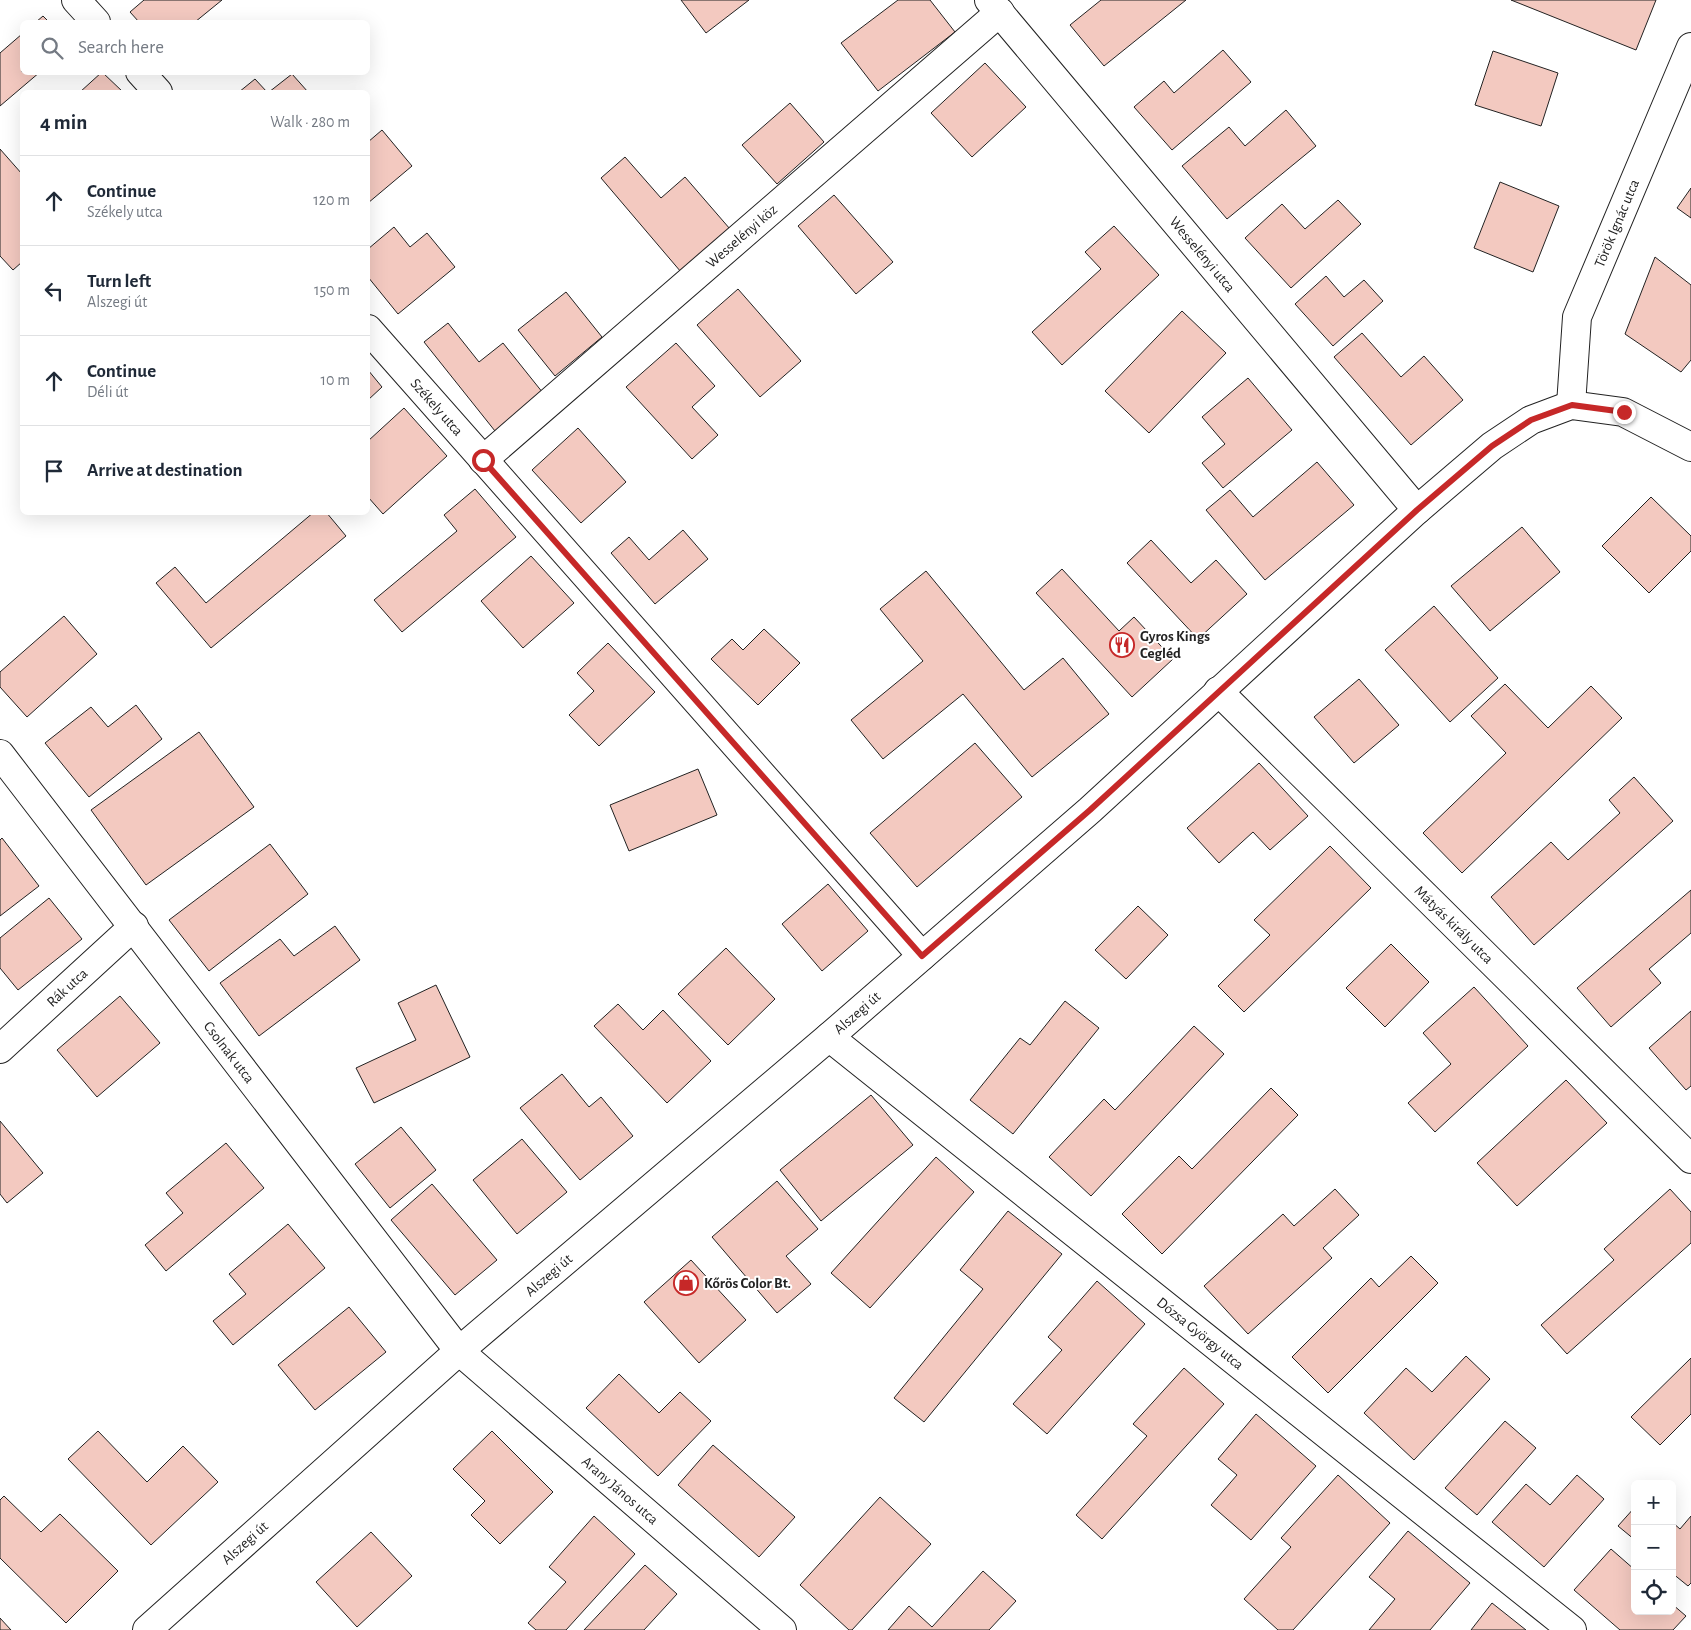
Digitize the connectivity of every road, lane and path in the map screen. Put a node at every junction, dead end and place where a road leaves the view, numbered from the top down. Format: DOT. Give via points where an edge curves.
graph roads {
  1 [pos="76,0"];
  2 [pos="995,6"];
  3 [pos="94,20"];
  4 [pos="1691,47"];
  5 [pos="143,75"];
  6 [pos="156,90"];
  7 [pos="370,331"];
  8 [pos="1572,405"];
  9 [pos="1691,447"];
  10 [pos="483,460"];
  11 [pos="1417,510"];
  12 [pos="1218,691"];
  13 [pos="0,754"];
  14 [pos="134,926"];
  15 [pos="922,956"];
  16 [pos="829,1036"];
  17 [pos="0,1049"];
  18 [pos="1691,1160"];
  19 [pos="459,1352"];
  20 [pos="148,1630"];
  21 [pos="782,1630"];
  22 [pos="1572,1630"];
  1 -- 3 [label="street"];
  2 -- 10 [label="street, Wesselényi köz"];
  2 -- 11 [label="street, Wesselényi utca"];
  4 -- 8 [label="street, Török Ignác utca" via="1577,317"];
  5 -- 6 [label="street"];
  7 -- 10 [label="street, Székely utca"];
  8 -- 9 [label="street" via="1624,412"];
  8 -- 11 [label="street, Alszegi út" via="1531,420"];
  10 -- 15 [label="street, Székely utca"];
  11 -- 12 [label="street, Alszegi út"];
  12 -- 15 [label="street, Alszegi út" via="1090,810"];
  12 -- 18 [label="street, Mátyás király utca"];
  13 -- 14 [label="street, Csolnak utca"];
  14 -- 17 [label="street, Rák utca"];
  14 -- 19 [label="street, Csolnak utca"];
  15 -- 16 [label="street, Alszegi út"];
  16 -- 19 [label="street, Alszegi út"];
  16 -- 22 [label="street, Dózsa György utca"];
  19 -- 20 [label="street, Alszegi út"];
  19 -- 21 [label="street, Arany János utca"];
}
